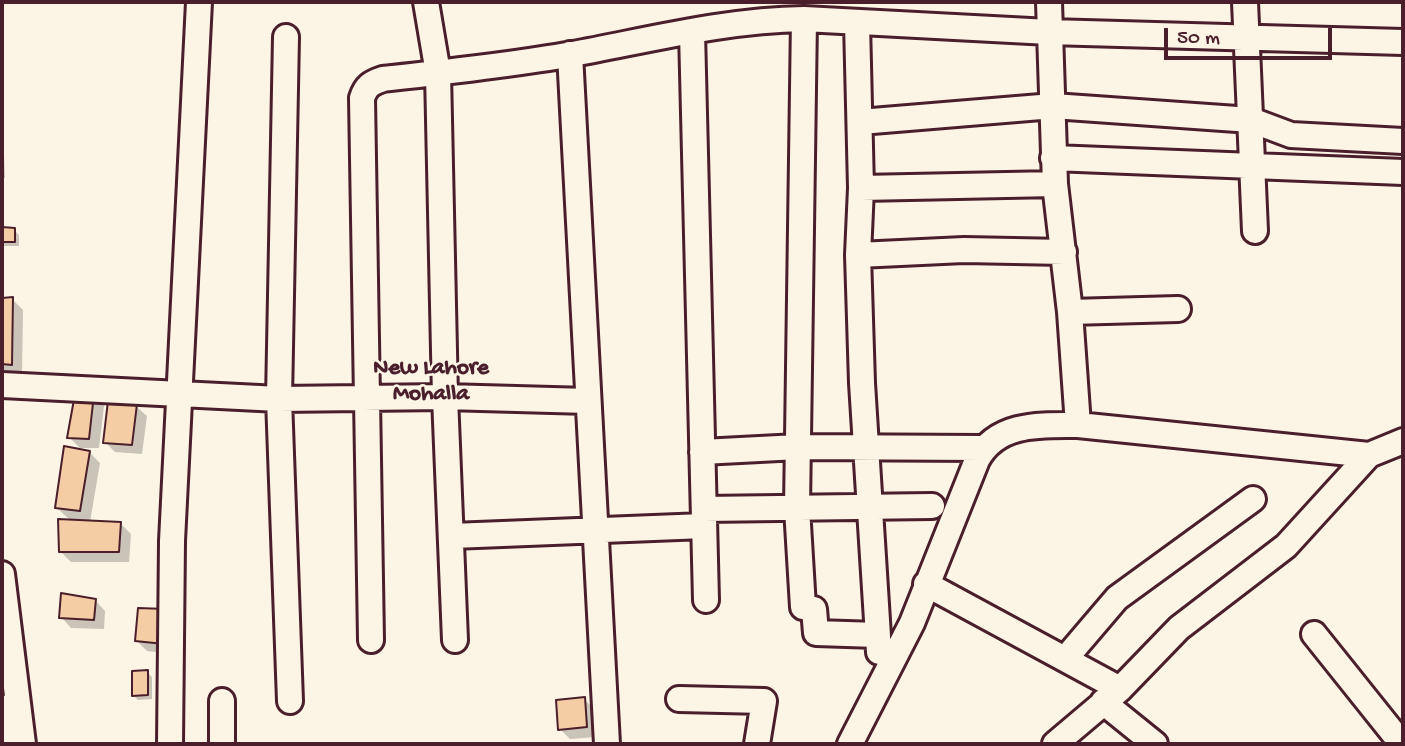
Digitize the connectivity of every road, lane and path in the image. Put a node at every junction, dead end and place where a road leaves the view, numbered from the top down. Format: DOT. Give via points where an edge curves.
graph roads {
  1 [pos="199,2"];
  2 [pos="426,2"];
  3 [pos="1049,2"];
  4 [pos="1245,2"];
  5 [pos="804,19"];
  6 [pos="857,23"];
  7 [pos="692,32"];
  8 [pos="1049,32"];
  9 [pos="286,37"];
  10 [pos="1248,39"];
  11 [pos="1403,42"];
  12 [pos="570,54"];
  13 [pos="438,73"];
  14 [pos="1053,106"];
  15 [pos="1251,120"];
  16 [pos="860,122"];
  17 [pos="1403,141"];
  18 [pos="1053,158"];
  19 [pos="1253,166"];
  20 [pos="1403,172"];
  21 [pos="1055,184"];
  22 [pos="861,188"];
  23 [pos="1255,231"];
  24 [pos="1064,252"];
  25 [pos="858,255"];
  26 [pos="1178,309"];
  27 [pos="1070,312"];
  28 [pos="2,385"];
  29 [pos="181,394"];
  30 [pos="446,397"];
  31 [pos="279,399"];
  32 [pos="366,399"];
  33 [pos="588,401"];
  34 [pos="1078,425"];
  35 [pos="1403,441"];
  36 [pos="866,446"];
  37 [pos="798,447"];
  38 [pos="983,449"];
  39 [pos="702,452"];
  40 [pos="1369,455"];
  41 [pos="1253,499"];
  42 [pos="932,506"];
  43 [pos="869,507"];
  44 [pos="797,508"];
  45 [pos="704,518"];
  46 [pos="595,530"];
  47 [pos="452,536"];
  48 [pos="2,574"];
  49 [pos="926,584"];
  50 [pos="706,600"];
  51 [pos="1314,634"];
  52 [pos="877,635"];
  53 [pos="371,639"];
  54 [pos="456,640"];
  55 [pos="1065,659"];
  56 [pos="882,682"];
  57 [pos="1112,696"];
  58 [pos="679,698"];
  59 [pos="222,701"];
  60 [pos="290,701"];
  61 [pos="2,713"];
  62 [pos="5,744"];
  63 [pos="23,744"];
  64 [pos="170,744"];
  65 [pos="222,744"];
  66 [pos="601,744"];
  67 [pos="607,744"];
  68 [pos="616,744"];
  69 [pos="757,744"];
  70 [pos="850,744"];
  71 [pos="1055,744"];
  72 [pos="1155,744"];
  73 [pos="1402,744"];
  1 -- 29 [label="street"];
  2 -- 13 [label="street"];
  3 -- 8 [label="street"];
  4 -- 10 [label="street"];
  5 -- 6 [label="street"];
  5 -- 7 [label="street" via="739,23"];
  5 -- 37 [label="street"];
  6 -- 8 [label="street"];
  6 -- 16 [label="street"];
  7 -- 12 [label="street"];
  7 -- 39 [label="street"];
  8 -- 10 [label="street"];
  8 -- 14 [label="street"];
  9 -- 31 [label="street"];
  10 -- 11 [label="street"];
  10 -- 15 [label="street"];
  12 -- 13 [label="street"];
  12 -- 33 [label="street"];
  13 -- 30 [label="street"];
  13 -- 32 [label="street" via="383,79 365,88 362,98"];
  14 -- 15 [label="street"];
  14 -- 16 [label="street"];
  14 -- 18 [label="street"];
  15 -- 17 [label="street" via="1291,135"];
  15 -- 19 [label="street"];
  16 -- 22 [label="street"];
  18 -- 19 [label="street"];
  18 -- 21 [label="street"];
  19 -- 20 [label="street"];
  19 -- 23 [label="street"];
  21 -- 22 [label="street"];
  21 -- 24 [label="street"];
  22 -- 25 [label="street"];
  24 -- 25 [label="street"];
  24 -- 27 [label="street"];
  25 -- 36 [label="street"];
  26 -- 27 [label="street"];
  27 -- 34 [label="street"];
  28 -- 29 [label="street"];
  29 -- 31 [label="street"];
  29 -- 64 [label="street" via="172,541"];
  30 -- 32 [label="street"];
  30 -- 33 [label="street"];
  30 -- 47 [label="street"];
  31 -- 32 [label="street"];
  31 -- 60 [label="street"];
  32 -- 53 [label="street"];
  33 -- 46 [label="street"];
  34 -- 38 [label="street" via="1019,428"];
  34 -- 40 [label="street"];
  35 -- 40 [label="street"];
  36 -- 37 [label="street"];
  36 -- 38 [label="street"];
  36 -- 43 [label="street"];
  37 -- 39 [label="street"];
  37 -- 44 [label="street"];
  38 -- 49 [label="street"];
  39 -- 45 [label="street"];
  40 -- 57 [label="street" via="1286,546 1179,628"];
  41 -- 55 [label="street" via="1117,598"];
  42 -- 43 [label="street"];
  43 -- 44 [label="street"];
  43 -- 52 [label="street"];
  44 -- 45 [label="street"];
  44 -- 52 [label="street" via="803,607 814,609 816,633"];
  45 -- 46 [label="street"];
  45 -- 50 [label="street"];
  46 -- 47 [label="street"];
  46 -- 67 [label="street"];
  47 -- 54 [label="street"];
  48 -- 63 [label="street"];
  49 -- 55 [label="street"];
  49 -- 56 [label="street"];
  51 -- 73 [label="street"];
  52 -- 56 [label="street"];
  55 -- 57 [label="street"];
  56 -- 70 [label="street"];
  57 -- 71 [label="street"];
  57 -- 72 [label="street"];
  58 -- 69 [label="street" via="764,701"];
  59 -- 65 [label="street"];
  61 -- 62 [label="main road"];
  66 -- 67 [label="street"];
  67 -- 68 [label="street"];
}
